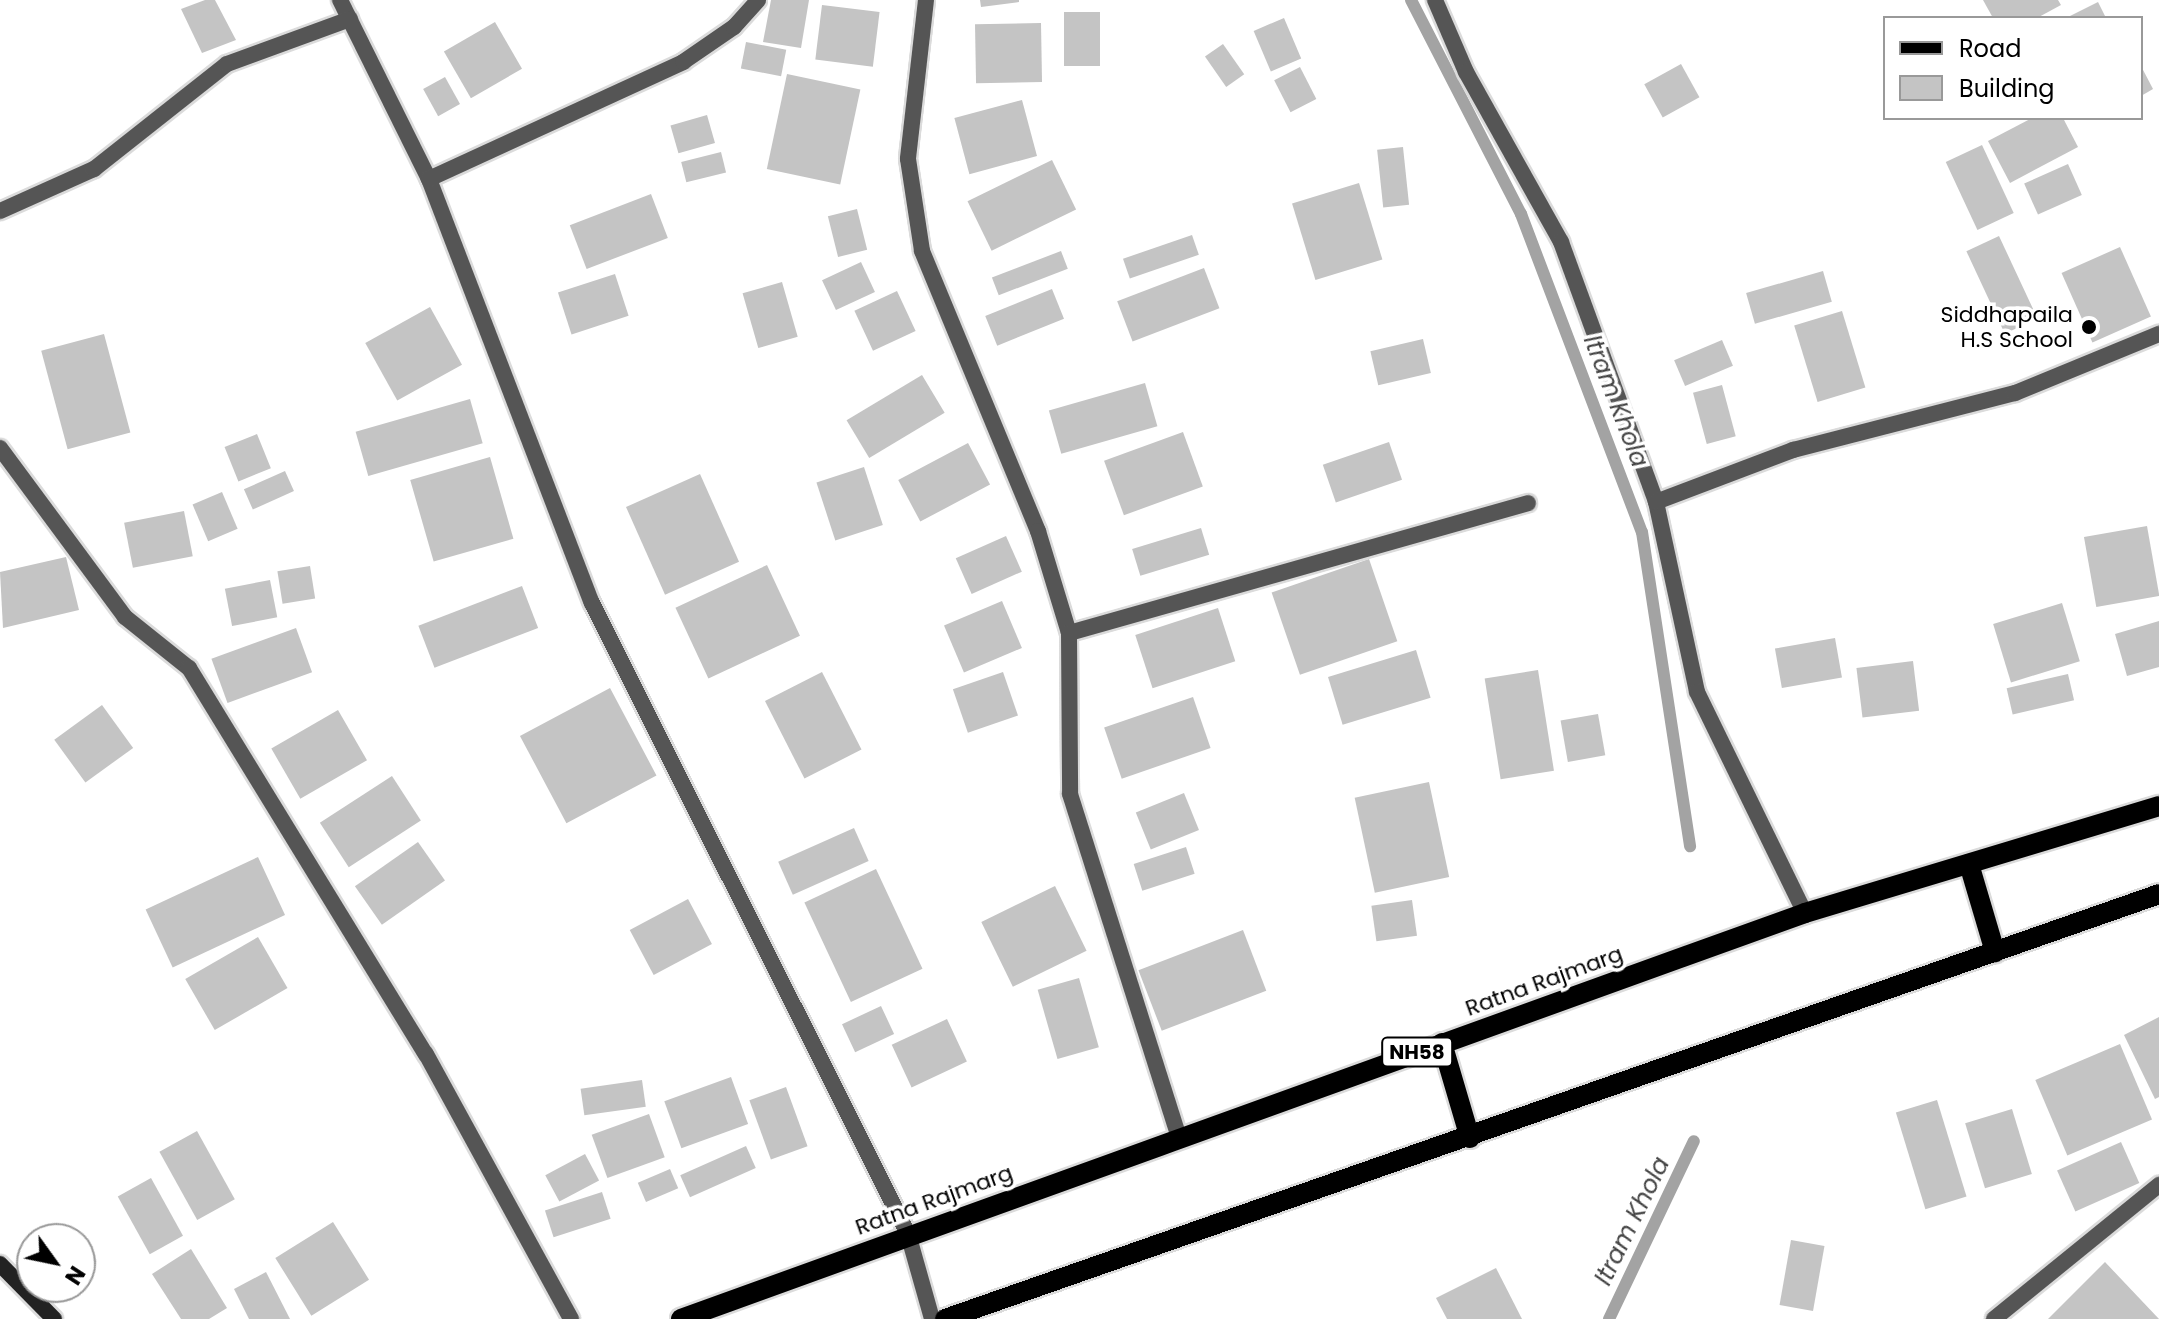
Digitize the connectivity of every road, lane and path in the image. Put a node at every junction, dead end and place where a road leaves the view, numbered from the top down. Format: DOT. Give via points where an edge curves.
graph roads {
  1 [pos="340,0"];
  2 [pos="758,0"];
  3 [pos="926,0"];
  4 [pos="1435,0"];
  5 [pos="350,19"];
  6 [pos="429,179"];
  7 [pos="0,211"];
  8 [pos="2159,334"];
  9 [pos="0,448"];
  10 [pos="1656,502"];
  11 [pos="1528,503"];
  12 [pos="1069,633"];
  13 [pos="2159,806"];
  14 [pos="1969,864"];
  15 [pos="2159,894"];
  16 [pos="1805,913"];
  17 [pos="1995,952"];
  18 [pos="1442,1043"];
  19 [pos="1179,1137"];
  20 [pos="1470,1138"];
  21 [pos="2159,1185"];
  22 [pos="908,1234"];
  23 [pos="0,1264"];
  24 [pos="54,1319"];
  25 [pos="571,1319"];
  26 [pos="681,1319"];
  27 [pos="932,1319"];
  28 [pos="945,1319"];
  29 [pos="1994,1319"];
  1 -- 5 [label="street"];
  2 -- 6 [label="street" via="734,27 683,62"];
  3 -- 12 [label="street" via="908,159 922,251 1038,531"];
  4 -- 10 [label="street" via="1466,72 1561,242"];
  5 -- 6 [label="street"];
  5 -- 7 [label="street" via="227,64 94,169"];
  6 -- 22 [label="street" via="592,603"];
  8 -- 10 [label="street" via="2015,393 1793,450"];
  9 -- 25 [label="street" via="125,617 189,668 426,1054"];
  10 -- 16 [label="street" via="1697,692"];
  11 -- 12 [label="street"];
  12 -- 19 [label="street" via="1070,794"];
  13 -- 14 [label="main road, Ratna Rajmarg / NH58"];
  14 -- 16 [label="main road, Ratna Rajmarg / NH58"];
  14 -- 17 [label="main road"];
  15 -- 17 [label="main road"];
  16 -- 18 [label="main road, Ratna Rajmarg / NH58"];
  17 -- 20 [label="main road"];
  18 -- 19 [label="main road, Ratna Rajmarg / NH58"];
  18 -- 20 [label="main road"];
  19 -- 22 [label="main road, Ratna Rajmarg / NH58"];
  20 -- 28 [label="main road"];
  21 -- 29 [label="street"];
  22 -- 26 [label="main road, Ratna Rajmarg / NH58"];
  22 -- 27 [label="street"];
  23 -- 24 [label="street"];
}
